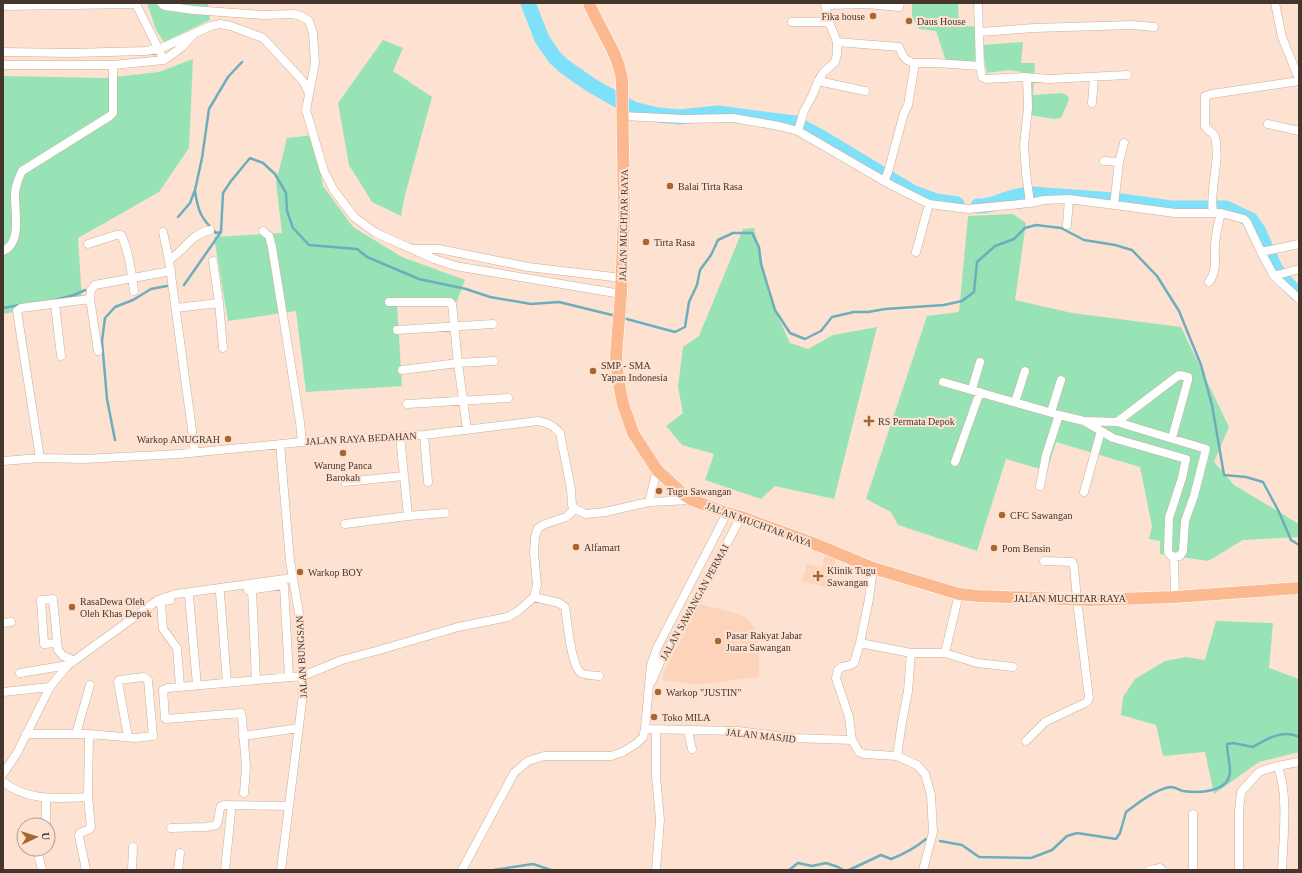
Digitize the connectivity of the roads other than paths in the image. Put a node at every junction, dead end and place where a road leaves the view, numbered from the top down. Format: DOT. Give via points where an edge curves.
graph roads {
  1 [pos="161,3"];
  2 [pos="589,3"];
  3 [pos="978,3"];
  4 [pos="1275,3"];
  5 [pos="825,4"];
  6 [pos="899,5"];
  7 [pos="3,6"];
  8 [pos="243,14"];
  9 [pos="792,22"];
  10 [pos="829,22"];
  11 [pos="220,24"];
  12 [pos="1154,27"];
  13 [pos="980,32"];
  14 [pos="194,33"];
  15 [pos="837,42"];
  16 [pos="159,49"];
  17 [pos="3,52"];
  18 [pos="164,60"];
  19 [pos="915,63"];
  20 [pos="3,65"];
  21 [pos="113,65"];
  22 [pos="980,66"];
  23 [pos="1127,75"];
  24 [pos="1027,77"];
  25 [pos="1094,78"];
  26 [pos="1299,80"];
  27 [pos="818,81"];
  28 [pos="866,91"];
  29 [pos="309,93"];
  30 [pos="1092,103"];
  31 [pos="622,113"];
  32 [pos="1268,124"];
  33 [pos="799,130"];
  34 [pos="1299,131"];
  35 [pos="1124,143"];
  36 [pos="1104,162"];
  37 [pos="1118,162"];
  38 [pos="886,178"];
  39 [pos="1029,197"];
  40 [pos="1069,199"];
  41 [pos="1115,201"];
  42 [pos="929,204"];
  43 [pos="1216,212"];
  44 [pos="1067,225"];
  45 [pos="210,230"];
  46 [pos="263,231"];
  47 [pos="163,232"];
  48 [pos="88,244"];
  49 [pos="1299,244"];
  50 [pos="412,249"];
  51 [pos="3,251"];
  52 [pos="1266,251"];
  53 [pos="916,252"];
  54 [pos="169,260"];
  55 [pos="213,261"];
  56 [pos="1299,269"];
  57 [pos="171,271"];
  58 [pos="1278,275"];
  59 [pos="133,277"];
  60 [pos="622,278"];
  61 [pos="1209,282"];
  62 [pos="134,291"];
  63 [pos="90,299"];
  64 [pos="621,299"];
  65 [pos="1299,299"];
  66 [pos="389,302"];
  67 [pos="219,303"];
  68 [pos="55,304"];
  69 [pos="176,308"];
  70 [pos="493,324"];
  71 [pos="455,327"];
  72 [pos="397,330"];
  73 [pos="223,348"];
  74 [pos="98,351"];
  75 [pos="61,356"];
  76 [pos="494,362"];
  77 [pos="980,362"];
  78 [pos="458,363"];
  79 [pos="402,370"];
  80 [pos="1025,371"];
  81 [pos="1061,380"];
  82 [pos="943,382"];
  83 [pos="972,390"];
  84 [pos="980,392"];
  85 [pos="508,398"];
  86 [pos="464,401"];
  87 [pos="1015,402"];
  88 [pos="407,404"];
  89 [pos="1055,414"];
  90 [pos="1084,421"];
  91 [pos="1117,422"];
  92 [pos="467,430"];
  93 [pos="1101,431"];
  94 [pos="424,435"];
  95 [pos="400,436"];
  96 [pos="1172,438"];
  97 [pos="302,442"];
  98 [pos="280,444"];
  99 [pos="196,452"];
  100 [pos="40,458"];
  101 [pos="3,461"];
  102 [pos="954,462"];
  103 [pos="657,470"];
  104 [pos="403,476"];
  105 [pos="345,482"];
  106 [pos="428,482"];
  107 [pos="1040,486"];
  108 [pos="1084,492"];
  109 [pos="692,500"];
  110 [pos="649,502"];
  111 [pos="575,509"];
  112 [pos="445,513"];
  113 [pos="727,513"];
  114 [pos="408,516"];
  115 [pos="741,517"];
  116 [pos="344,524"];
  117 [pos="1174,557"];
  118 [pos="1044,561"];
  119 [pos="873,568"];
  120 [pos="694,577"];
  121 [pos="292,578"];
  122 [pos="706,583"];
  123 [pos="1299,588"];
  124 [pos="252,589"];
  125 [pos="220,593"];
  126 [pos="959,594"];
  127 [pos="189,596"];
  128 [pos="534,597"];
  129 [pos="1175,597"];
  130 [pos="1076,600"];
  131 [pos="860,642"];
  132 [pos="57,644"];
  133 [pos="911,653"];
  134 [pos="946,653"];
  135 [pos="658,658"];
  136 [pos="71,663"];
  137 [pos="1013,667"];
  138 [pos="20,674"];
  139 [pos="303,676"];
  140 [pos="599,676"];
  141 [pos="289,677"];
  142 [pos="256,680"];
  143 [pos="227,683"];
  144 [pos="90,685"];
  145 [pos="197,685"];
  146 [pos="180,686"];
  147 [pos="50,687"];
  148 [pos="3,692"];
  149 [pos="299,728"];
  150 [pos="645,729"];
  151 [pos="656,730"];
  152 [pos="688,730"];
  153 [pos="26,734"];
  154 [pos="76,734"];
  155 [pos="89,734"];
  156 [pos="243,736"];
  157 [pos="128,738"];
  158 [pos="852,740"];
  159 [pos="1026,741"];
  160 [pos="692,749"];
  161 [pos="897,756"];
  162 [pos="1299,762"];
  163 [pos="1277,766"];
  164 [pos="3,774"];
  165 [pos="3,782"];
  166 [pos="244,793"];
  167 [pos="88,797"];
  168 [pos="46,798"];
  169 [pos="289,806"];
  170 [pos="231,812"];
  171 [pos="1193,814"];
  172 [pos="46,817"];
  173 [pos="171,828"];
  174 [pos="133,847"];
  175 [pos="180,853"];
  176 [pos="39,857"];
  177 [pos="42,870"];
  178 [pos="86,870"];
  179 [pos="132,870"];
  180 [pos="178,870"];
  181 [pos="225,870"];
  182 [pos="281,870"];
  183 [pos="462,870"];
  184 [pos="656,870"];
  185 [pos="923,870"];
  186 [pos="1150,870"];
  187 [pos="1162,870"];
  188 [pos="1193,870"];
  189 [pos="1238,870"];
  190 [pos="1282,870"];
  1 -- 8 [label="street" via="165,6 193,10"];
  2 -- 31 [label="highway, JALAN MUCHTAR RAYA" via="619,65"];
  3 -- 13 [label="street"];
  4 -- 26 [label="street" via="1282,37"];
  5 -- 6 [label="street"];
  5 -- 10 [label="street"];
  7 -- 16 [label="street" via="136,4"];
  8 -- 11 [label="street"];
  8 -- 29 [label="street" via="293,14 308,21 313,33 315,63"];
  9 -- 10 [label="street"];
  10 -- 15 [label="street"];
  11 -- 14 [label="street"];
  11 -- 29 [label="street" via="263,38 303,81"];
  12 -- 13 [label="street" via="1132,25"];
  13 -- 22 [label="street"];
  14 -- 16 [label="street"];
  14 -- 18 [label="street" via="182,47"];
  15 -- 19 [label="street" via="899,47 907,60"];
  15 -- 27 [label="street" via="835,62"];
  16 -- 17 [label="street" via="119,52"];
  16 -- 18 [label="street"];
  18 -- 21 [label="street"];
  19 -- 22 [label="street"];
  19 -- 38 [label="street" via="908,105"];
  20 -- 21 [label="street"];
  21 -- 51 [label="street" via="113,113 22,171 15,193 16,236 8,249"];
  22 -- 24 [label="street" via="982,77 987,79"];
  23 -- 25 [label="street"];
  24 -- 25 [label="street"];
  24 -- 39 [label="street" via="1028,108 1024,145"];
  25 -- 30 [label="street"];
  26 -- 43 [label="street" via="1205,96 1205,126 1214,136 1216,149 1217,160 1211,201"];
  27 -- 28 [label="street"];
  27 -- 33 [label="street" via="804,111"];
  29 -- 50 [label="street" via="306,110 324,171 333,189 354,217 376,233"];
  31 -- 33 [label="street" via="684,119 733,118"];
  31 -- 60 [label="highway, JALAN MUCHTAR RAYA" via="625,180"];
  32 -- 34 [label="street"];
  33 -- 38 [label="street"];
  35 -- 37 [label="street"];
  36 -- 37 [label="street"];
  37 -- 41 [label="street"];
  38 -- 42 [label="street"];
  39 -- 40 [label="street" via="1044,200"];
  39 -- 42 [label="street" via="968,209"];
  40 -- 41 [label="street"];
  40 -- 44 [label="street"];
  41 -- 43 [label="street" via="1175,213"];
  42 -- 53 [label="street"];
  43 -- 52 [label="street" via="1244,219"];
  43 -- 61 [label="street" via="1215,268"];
  45 -- 54 [label="street" via="192,238"];
  46 -- 97 [label="street" via="269,236 272,246"];
  47 -- 54 [label="street"];
  48 -- 59 [label="street" via="121,235"];
  49 -- 52 [label="street"];
  50 -- 60 [label="street" via="439,249 528,267"];
  50 -- 64 [label="street" via="455,266"];
  52 -- 58 [label="street"];
  54 -- 57 [label="street"];
  55 -- 67 [label="street"];
  56 -- 58 [label="street"];
  57 -- 59 [label="street"];
  57 -- 69 [label="street"];
  58 -- 65 [label="street"];
  59 -- 62 [label="street"];
  59 -- 63 [label="street" via="96,285 91,290"];
  60 -- 64 [label="highway, JALAN MUCHTAR RAYA"];
  63 -- 68 [label="street"];
  63 -- 74 [label="street"];
  64 -- 103 [label="highway, JALAN MUCHTAR RAYA" via="616,356 623,404 633,433"];
  66 -- 71 [label="street" via="450,302 453,306"];
  67 -- 69 [label="street"];
  67 -- 73 [label="street"];
  68 -- 75 [label="street"];
  68 -- 100 [label="street" via="21,308 17,312"];
  69 -- 99 [label="street"];
  70 -- 71 [label="street"];
  71 -- 72 [label="street"];
  71 -- 78 [label="street"];
  76 -- 78 [label="street"];
  77 -- 83 [label="street"];
  78 -- 79 [label="street"];
  78 -- 86 [label="street"];
  80 -- 87 [label="street"];
  81 -- 89 [label="street"];
  82 -- 83 [label="street"];
  83 -- 84 [label="street"];
  84 -- 87 [label="street"];
  84 -- 102 [label="street"];
  85 -- 86 [label="street"];
  86 -- 88 [label="street"];
  86 -- 92 [label="street"];
  87 -- 89 [label="street"];
  89 -- 90 [label="street"];
  89 -- 107 [label="street"];
  90 -- 91 [label="street"];
  90 -- 93 [label="street"];
  91 -- 96 [label="street"];
  91 -- 96 [label="street" via="1180,375 1184,375 1188,380"];
  92 -- 94 [label="street, JALAN RAYA BEDAHAN"];
  92 -- 111 [label="street, JALAN RAYA BEDAHAN" via="538,421 554,426 560,433 572,505"];
  93 -- 108 [label="street"];
  93 -- 117 [label="street" via="1113,438 1186,459 1169,525 1168,552"];
  94 -- 95 [label="street, JALAN RAYA BEDAHAN"];
  94 -- 106 [label="street"];
  95 -- 97 [label="street, JALAN RAYA BEDAHAN"];
  95 -- 104 [label="street"];
  96 -- 117 [label="street" via="1206,449 1185,521 1183,551 1180,556"];
  97 -- 98 [label="street, JALAN RAYA BEDAHAN"];
  98 -- 99 [label="street, JALAN RAYA BEDAHAN"];
  98 -- 121 [label="street, JALAN BUNGSAN"];
  99 -- 100 [label="street, JALAN RAYA BEDAHAN" via="125,457"];
  100 -- 101 [label="street, JALAN RAYA BEDAHAN"];
  103 -- 109 [label="highway, JALAN MUCHTAR RAYA"];
  103 -- 110 [label="street"];
  104 -- 105 [label="street"];
  104 -- 114 [label="street"];
  109 -- 110 [label="street"];
  109 -- 113 [label="highway, JALAN MUCHTAR RAYA"];
  110 -- 111 [label="street" via="586,514"];
  111 -- 128 [label="street" via="566,517 538,528 534,553 537,585"];
  112 -- 114 [label="street"];
  113 -- 115 [label="highway, JALAN MUCHTAR RAYA"];
  113 -- 120 [label="street, JALAN SAWANGAN PERMAI"];
  114 -- 116 [label="street"];
  115 -- 119 [label="highway, JALAN MUCHTAR RAYA"];
  115 -- 122 [label="street, JALAN SAWANGAN PERMAI"];
  117 -- 129 [label="street"];
  118 -- 130 [label="street" via="1072,562"];
  119 -- 126 [label="highway, JALAN MUCHTAR RAYA"];
  119 -- 131 [label="street"];
  120 -- 122 [label="street"];
  120 -- 135 [label="street, JALAN SAWANGAN PERMAI" via="657,648"];
  121 -- 136 [label="street" via="164,597"];
  121 -- 139 [label="street, JALAN BUNGSAN" via="300,619"];
  122 -- 135 [label="street, JALAN SAWANGAN PERMAI"];
  123 -- 129 [label="highway, JALAN MUCHTAR RAYA"];
  124 -- 125 [label="street"];
  124 -- 141 [label="street" via="284,586"];
  124 -- 142 [label="street"];
  125 -- 127 [label="street"];
  125 -- 143 [label="street"];
  126 -- 130 [label="highway, JALAN MUCHTAR RAYA"];
  126 -- 134 [label="street"];
  127 -- 145 [label="street"];
  127 -- 146 [label="street" via="164,601 161,604 163,629 177,648"];
  128 -- 139 [label="street" via="508,617 458,627 342,660"];
  128 -- 140 [label="street" via="565,607 570,642 578,670 584,674"];
  129 -- 130 [label="highway, JALAN MUCHTAR RAYA"];
  130 -- 159 [label="street" via="1089,698 1087,702 1045,722"];
  131 -- 133 [label="street"];
  131 -- 158 [label="street" via="854,663 842,667 836,674 849,717"];
  132 -- 132 [label="street" via="53,600 41,600 44,644"];
  132 -- 136 [label="street" via="58,650"];
  133 -- 134 [label="street"];
  133 -- 161 [label="street" via="908,691"];
  134 -- 137 [label="street" via="977,663"];
  135 -- 150 [label="street, JALAN SAWANGAN PERMAI" via="649,688"];
  136 -- 138 [label="street"];
  136 -- 147 [label="street"];
  139 -- 141 [label="street"];
  139 -- 149 [label="street, JALAN BUNGSAN"];
  141 -- 142 [label="street"];
  142 -- 143 [label="street"];
  143 -- 145 [label="street"];
  144 -- 154 [label="street"];
  145 -- 146 [label="street"];
  146 -- 156 [label="street" via="164,690 166,719 241,716"];
  147 -- 148 [label="street"];
  147 -- 153 [label="street"];
  149 -- 156 [label="street"];
  149 -- 169 [label="street, JALAN BUNGSAN"];
  150 -- 151 [label="street, JALAN MASJID"];
  150 -- 183 [label="street, JALAN SAWANGAN PERMAI" via="643,737 637,743 611,756 544,756 528,761 514,773"];
  151 -- 152 [label="street, JALAN MASJID"];
  151 -- 184 [label="street" via="660,829"];
  152 -- 158 [label="street, JALAN MASJID" via="738,731 792,738"];
  152 -- 160 [label="street"];
  153 -- 154 [label="street"];
  153 -- 164 [label="street"];
  154 -- 155 [label="street"];
  155 -- 157 [label="street"];
  155 -- 167 [label="street"];
  156 -- 166 [label="street" via="246,767"];
  157 -- 157 [label="street" via="153,736 148,680 144,677 123,678 118,682"];
  158 -- 161 [label="street" via="859,752 864,754"];
  161 -- 185 [label="street" via="917,765 925,774 931,795 933,832"];
  162 -- 163 [label="street"];
  163 -- 189 [label="street" via="1258,773 1241,792"];
  163 -- 190 [label="street" via="1283,779"];
  165 -- 168 [label="street" via="15,791"];
  167 -- 168 [label="street"];
  167 -- 178 [label="street" via="91,827 79,836"];
  168 -- 172 [label="street"];
  169 -- 173 [label="street" via="224,805 221,806 216,825"];
  169 -- 182 [label="street, JALAN BUNGSAN"];
  170 -- 181 [label="street"];
  171 -- 188 [label="street"];
  174 -- 179 [label="street"];
  175 -- 180 [label="street"];
  176 -- 177 [label="street"];
  186 -- 187 [label="street"];
}
